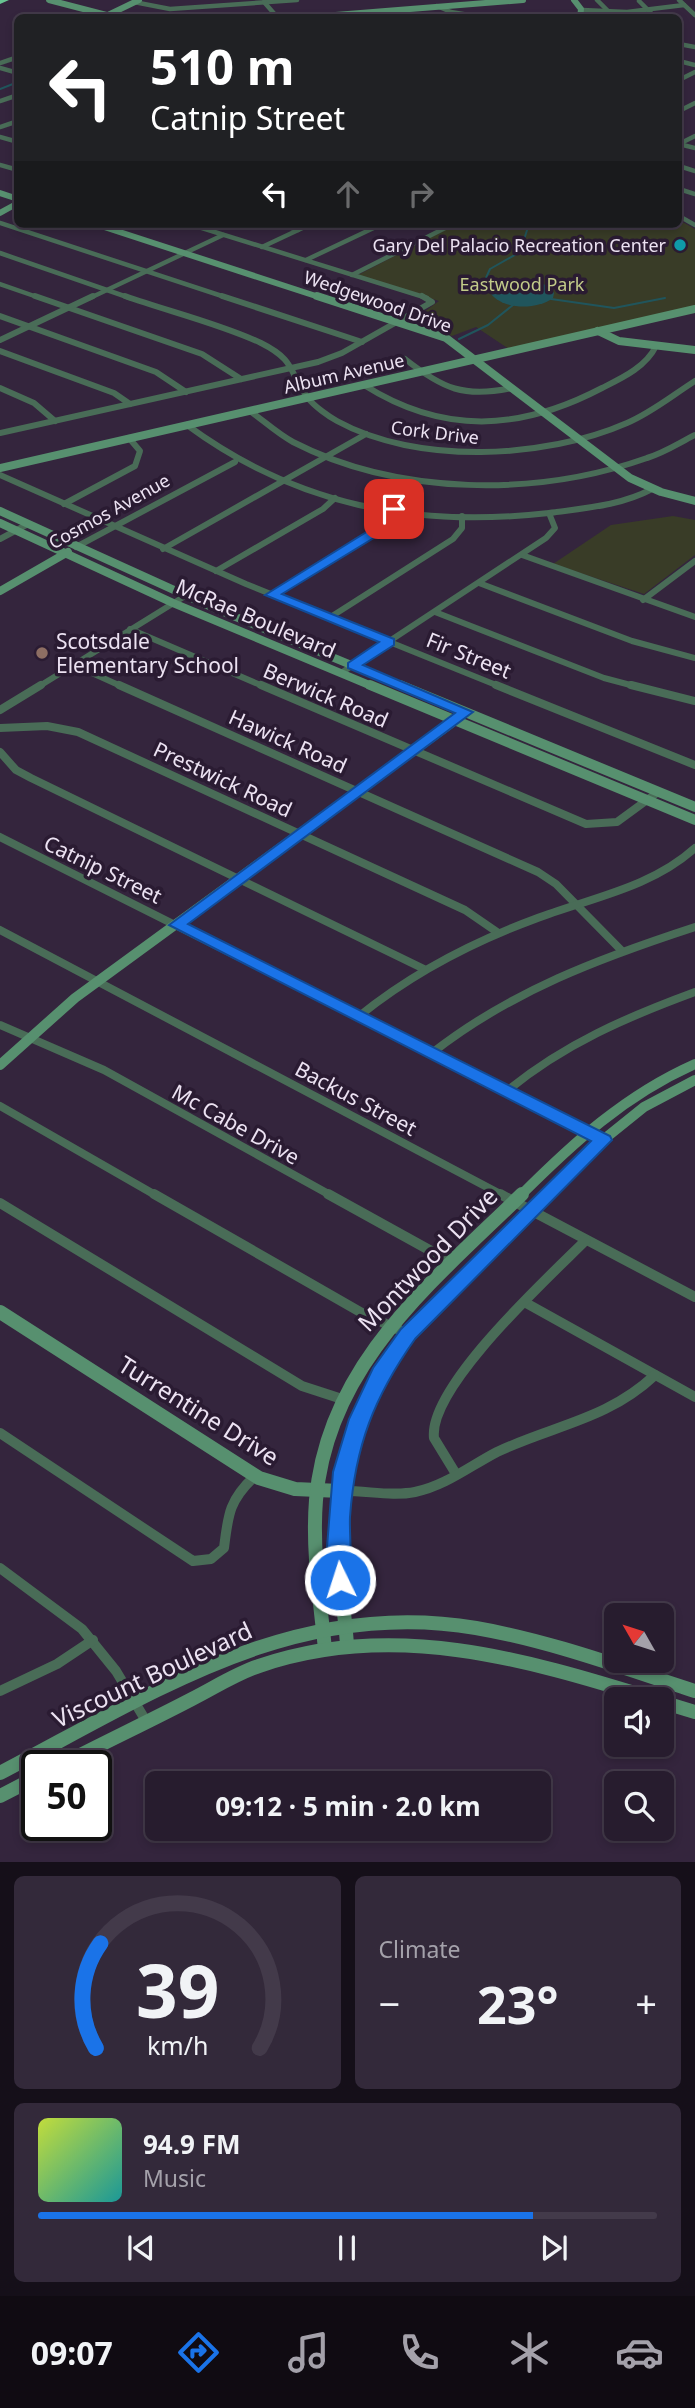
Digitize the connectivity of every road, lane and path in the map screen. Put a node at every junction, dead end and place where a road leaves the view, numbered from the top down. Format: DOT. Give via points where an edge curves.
graph roads {
  1 [pos="5,0"];
  2 [pos="49,0"];
  3 [pos="201,0"];
  4 [pos="297,0"];
  5 [pos="523,0"];
  6 [pos="574,0"];
  7 [pos="597,0"];
  8 [pos="679,0"];
  9 [pos="137,1"];
  10 [pos="639,1"];
  11 [pos="0,2"];
  12 [pos="264,2"];
  13 [pos="684,5"];
  14 [pos="438,6"];
  15 [pos="202,7"];
  16 [pos="649,10"];
  17 [pos="608,11"];
  18 [pos="104,14"];
  19 [pos="110,14"];
  20 [pos="206,14"];
  21 [pos="274,14"];
  22 [pos="365,14"];
  23 [pos="463,14"];
  24 [pos="581,14"];
  25 [pos="611,14"];
  26 [pos="652,14"];
  27 [pos="695,15"];
  28 [pos="682,45"];
  29 [pos="687,46"];
  30 [pos="695,47"];
  31 [pos="682,48"];
  32 [pos="15,228"];
  33 [pos="107,228"];
  34 [pos="201,228"];
  35 [pos="292,228"];
  36 [pos="302,228"];
  37 [pos="374,228"];
  38 [pos="445,228"];
  39 [pos="298,230"];
  40 [pos="223,235"];
  41 [pos="262,247"];
  42 [pos="0,253"];
  43 [pos="185,253"];
  44 [pos="306,260"];
  45 [pos="146,271"];
  46 [pos="352,275"];
  47 [pos="0,284"];
  48 [pos="108,289"];
  49 [pos="69,308"];
  50 [pos="695,309"];
  51 [pos="0,316"];
  52 [pos="400,322"];
  53 [pos="29,327"];
  54 [pos="598,331"];
  55 [pos="0,340"];
  56 [pos="362,342"];
  57 [pos="656,346"];
  58 [pos="695,350"];
  59 [pos="0,351"];
  60 [pos="405,359"];
  61 [pos="475,360"];
  62 [pos="295,368"];
  63 [pos="421,372"];
  64 [pos="241,379"];
  65 [pos="695,381"];
  66 [pos="364,385"];
  67 [pos="0,388"];
  68 [pos="512,388"];
  69 [pos="186,391"];
  70 [pos="308,398"];
  71 [pos="130,404"];
  72 [pos="250,411"];
  73 [pos="545,413"];
  74 [pos="55,421"];
  75 [pos="187,425"];
  76 [pos="0,433"];
  77 [pos="366,434"];
  78 [pos="695,435"];
  79 [pos="129,438"];
  80 [pos="579,439"];
  81 [pos="325,457"];
  82 [pos="235,462"];
  83 [pos="614,467"];
  84 [pos="0,468"];
  85 [pos="0,475"];
  86 [pos="281,482"];
  87 [pos="652,489"];
  88 [pos="335,498"];
  89 [pos="695,501"];
  90 [pos="64,504"];
  91 [pos="394,509"];
  92 [pos="0,511"];
  93 [pos="549,513"];
  94 [pos="462,516"];
  95 [pos="0,523"];
  96 [pos="28,524"];
  97 [pos="113,526"];
  98 [pos="16,530"];
  99 [pos="0,539"];
  100 [pos="76,547"];
  101 [pos="163,548"];
  102 [pos="65,553"];
  103 [pos="522,555"];
  104 [pos="695,561"];
  105 [pos="216,571"];
  106 [pos="479,583"];
  107 [pos="0,591"];
  108 [pos="272,595"];
  109 [pos="186,596"];
  110 [pos="643,600"];
  111 [pos="173,603"];
  112 [pos="435,612"];
  113 [pos="695,617"];
  114 [pos="329,618"];
  115 [pos="130,629"];
  116 [pos="389,642"];
  117 [pos="695,658"];
  118 [pos="72,664"];
  119 [pos="352,666"];
  120 [pos="341,673"];
  121 [pos="695,701"];
  122 [pos="0,710"];
  123 [pos="466,712"];
  124 [pos="455,720"];
  125 [pos="0,728"];
  126 [pos="413,751"];
  127 [pos="0,752"];
  128 [pos="695,765"];
  129 [pos="358,791"];
  130 [pos="658,792"];
  131 [pos="648,801"];
  132 [pos="695,806"];
  133 [pos="684,816"];
  134 [pos="695,820"];
  135 [pos="300,834"];
  136 [pos="0,837"];
  137 [pos="695,849"];
  138 [pos="240,878"];
  139 [pos="576,904"];
  140 [pos="177,925"];
  141 [pos="695,926"];
  142 [pos="0,930"];
  143 [pos="497,932"];
  144 [pos="622,951"];
  145 [pos="424,969"];
  146 [pos="97,982"];
  147 [pos="695,992"];
  148 [pos="358,1017"];
  149 [pos="0,1025"];
  150 [pos="31,1037"];
  151 [pos="432,1053"];
  152 [pos="0,1065"];
  153 [pos="695,1065"];
  154 [pos="695,1080"];
  155 [pos="507,1091"];
  156 [pos="0,1106"];
  157 [pos="586,1131"];
  158 [pos="603,1140"];
  159 [pos="514,1201"];
  160 [pos="0,1203"];
  161 [pos="533,1211"];
  162 [pos="586,1240"];
  163 [pos="451,1262"];
  164 [pos="695,1297"];
  165 [pos="526,1303"];
  166 [pos="0,1312"];
  167 [pos="390,1325"];
  168 [pos="408,1334"];
  169 [pos="655,1375"];
  170 [pos="695,1397"];
  171 [pos="342,1399"];
  172 [pos="0,1433"];
  173 [pos="456,1474"];
  174 [pos="255,1476"];
  175 [pos="340,1491"];
  176 [pos="316,1492"];
  177 [pos="0,1568"];
  178 [pos="346,1625"];
  179 [pos="323,1628"];
  180 [pos="93,1640"];
  181 [pos="346,1645"];
  182 [pos="554,1648"];
  183 [pos="325,1649"];
  184 [pos="549,1666"];
  185 [pos="616,1687"];
  186 [pos="0,1691"];
  187 [pos="695,1691"];
  188 [pos="136,1704"];
  189 [pos="674,1706"];
  190 [pos="695,1712"];
  191 [pos="146,1721"];
  192 [pos="90,1750"];
  193 [pos="0,1773"];
  194 [pos="21,1785"];
  195 [pos="0,1796"];
  1 -- 11 [label="highway"];
  2 -- 18 [label="main road"];
  3 -- 15 [label="street"];
  4 -- 12 [label="street"];
  5 -- 14 [label="main road"];
  6 -- 24 [label="main road"];
  7 -- 17 [label="street"];
  8 -- 13 [label="street"];
  9 -- 15 [label="street" via="170,9"];
  9 -- 19 [label="main road"];
  10 -- 16 [label="street"];
  12 -- 15 [label="street"];
  12 -- 21 [label="street"];
  13 -- 16 [label="street"];
  13 -- 27 [label="street"];
  14 -- 22 [label="main road"];
  14 -- 23 [label="street"];
  15 -- 20 [label="street"];
  16 -- 17 [label="street"];
  16 -- 26 [label="street"];
  17 -- 24 [label="street"];
  17 -- 25 [label="street"];
  28 -- 29 [label="street"];
  29 -- 30 [label="street"];
  29 -- 31 [label="street"];
  32 -- 45 [label="street"];
  33 -- 43 [label="main road, Wedgewood Drive"];
  34 -- 40 [label="street"];
  35 -- 39 [label="street"];
  36 -- 39 [label="street"];
  37 -- 44 [label="street"];
  38 -- 46 [label="street"];
  39 -- 41 [label="street"];
  40 -- 41 [label="street"];
  40 -- 43 [label="street"];
  41 -- 44 [label="street"];
  42 -- 48 [label="street"];
  43 -- 45 [label="street"];
  43 -- 52 [label="main road, Wedgewood Drive"];
  44 -- 46 [label="street"];
  45 -- 48 [label="street"];
  45 -- 56 [label="street"];
  46 -- 52 [label="street" via="432,302"];
  47 -- 49 [label="street"];
  48 -- 49 [label="street"];
  48 -- 62 [label="street" via="250,338"];
  49 -- 53 [label="street"];
  49 -- 64 [label="street" via="202,354"];
  50 -- 54 [label="main road, Album Avenue"];
  51 -- 53 [label="street"];
  52 -- 56 [label="street"];
  52 -- 61 [label="main road, Wedgewood Drive" via="446,338"];
  53 -- 55 [label="street"];
  53 -- 69 [label="street" via="162,374"];
  54 -- 57 [label="main road" via="611,340"];
  54 -- 61 [label="main road, Album Avenue"];
  56 -- 62 [label="street"];
  57 -- 58 [label="main road"];
  57 -- 73 [label="street" via="644,363 597,392"];
  59 -- 71 [label="street" via="114,393"];
  60 -- 63 [label="street"];
  61 -- 63 [label="main road, Album Avenue"];
  61 -- 68 [label="main road, Wedgewood Drive"];
  62 -- 64 [label="street"];
  62 -- 70 [label="street, Cork Drive"];
  63 -- 66 [label="main road, Album Avenue"];
  63 -- 68 [label="street" via="439,386 462,393"];
  64 -- 69 [label="street"];
  65 -- 80 [label="street, Cork Drive" via="621,427"];
  66 -- 70 [label="main road, Album Avenue"];
  66 -- 73 [label="street" via="395,406 438,419 492,422"];
  67 -- 74 [label="street" via="34,402"];
  68 -- 73 [label="main road, Wedgewood Drive"];
  69 -- 71 [label="street"];
  70 -- 72 [label="main road, Album Avenue"];
  70 -- 77 [label="street, Cork Drive" via="336,420"];
  71 -- 74 [label="street"];
  72 -- 75 [label="main road, Album Avenue"];
  72 -- 81 [label="street" via="289,441"];
  73 -- 80 [label="main road, Wedgewood Drive"];
  74 -- 76 [label="street"];
  75 -- 79 [label="main road, Album Avenue"];
  75 -- 82 [label="street"];
  77 -- 80 [label="street, Cork Drive" via="427,449 475,452 523,450"];
  77 -- 81 [label="street"];
  78 -- 83 [label="street" via="663,453"];
  79 -- 84 [label="main road, Album Avenue"];
  79 -- 90 [label="street" via="140,451 135,466"];
  80 -- 83 [label="main road, Wedgewood Drive"];
  81 -- 83 [label="street" via="397,476 473,484 554,479"];
  81 -- 86 [label="street"];
  82 -- 86 [label="street"];
  82 -- 97 [label="street, Cosmos Avenue"];
  83 -- 87 [label="main road, Wedgewood Drive"];
  85 -- 90 [label="street, Fir Street"];
  86 -- 88 [label="street"];
  86 -- 101 [label="street"];
  87 -- 89 [label="main road, Wedgewood Drive"];
  87 -- 93 [label="street" via="628,501"];
  88 -- 91 [label="street"];
  88 -- 105 [label="street"];
  90 -- 97 [label="street, Fir Street"];
  91 -- 94 [label="street"];
  91 -- 108 [label="street" via="372,534"];
  92 -- 96 [label="main road, McRae Boulevard"];
  93 -- 94 [label="street"];
  93 -- 103 [label="street" via="553,532"];
  94 -- 114 [label="street" via="462,528 453,539"];
  95 -- 98 [label="main road, McRae Boulevard"];
  96 -- 98 [label="street"];
  96 -- 100 [label="main road, McRae Boulevard"];
  97 -- 100 [label="street, Cosmos Avenue"];
  97 -- 101 [label="street, Fir Street"];
  98 -- 99 [label="street"];
  98 -- 102 [label="main road, McRae Boulevard"];
  100 -- 102 [label="main road, Cosmos Avenue"];
  100 -- 109 [label="main road, McRae Boulevard"];
  101 -- 105 [label="street, Fir Street"];
  102 -- 107 [label="main road, Cosmos Avenue"];
  102 -- 111 [label="main road, McRae Boulevard"];
  103 -- 106 [label="street"];
  103 -- 110 [label="street"];
  104 -- 110 [label="street"];
  105 -- 108 [label="street, Fir Street"];
  106 -- 112 [label="street"];
  106 -- 117 [label="street" via="632,641"];
  108 -- 114 [label="street, Fir Street"];
  109 -- 111 [label="street"];
  109 -- 119 [label="main road, McRae Boulevard"];
  110 -- 113 [label="street"];
  111 -- 115 [label="street"];
  111 -- 120 [label="main road, McRae Boulevard"];
  112 -- 116 [label="street"];
  112 -- 121 [label="street" via="604,678"];
  114 -- 116 [label="street, Fir Street"];
  115 -- 118 [label="street"];
  115 -- 126 [label="street, Berwick Road"];
  116 -- 119 [label="street"];
  116 -- 128 [label="street, Fir Street"];
  118 -- 122 [label="street"];
  118 -- 129 [label="street, Hawick Road"];
  119 -- 120 [label="street"];
  119 -- 123 [label="main road, McRae Boulevard"];
  120 -- 124 [label="main road, McRae Boulevard"];
  123 -- 124 [label="main road"];
  123 -- 130 [label="main road, McRae Boulevard"];
  124 -- 126 [label="main road"];
  124 -- 131 [label="main road, McRae Boulevard"];
  125 -- 135 [label="street, Prestwick Road" via="47,726 78,732"];
  126 -- 129 [label="main road"];
  126 -- 131 [label="street, Berwick Road" via="586,824 617,824"];
  127 -- 138 [label="street" via="23,774"];
  129 -- 135 [label="main road"];
  129 -- 139 [label="street, Hawick Road" via="538,873"];
  130 -- 131 [label="street, Berwick Road"];
  130 -- 132 [label="main road, McRae Boulevard"];
  131 -- 133 [label="main road, McRae Boulevard"];
  132 -- 133 [label="street"];
  133 -- 134 [label="main road, McRae Boulevard"];
  135 -- 138 [label="main road"];
  135 -- 143 [label="street, Prestwick Road" via="465,910"];
  136 -- 140 [label="street, Catnip Street"];
  137 -- 139 [label="street" via="652,879"];
  138 -- 140 [label="main road"];
  138 -- 145 [label="street"];
  139 -- 143 [label="street"];
  139 -- 144 [label="street, Hawick Road"];
  140 -- 146 [label="main road"];
  140 -- 148 [label="street, Catnip Street"];
  141 -- 144 [label="street"];
  142 -- 146 [label="street, Backus Street"];
  143 -- 145 [label="street"];
  144 -- 151 [label="street" via="514,995 468,1023"];
  145 -- 148 [label="street"];
  146 -- 150 [label="main road"];
  146 -- 159 [label="street, Backus Street"];
  147 -- 155 [label="street" via="585,1035"];
  148 -- 151 [label="street, Catnip Street"];
  149 -- 150 [label="street, Mc Cabe Drive"];
  150 -- 152 [label="main road"];
  150 -- 163 [label="street, Mc Cabe Drive" via="104,1070"];
  151 -- 155 [label="street, Catnip Street"];
  153 -- 157 [label="main road, Montwood Drive" via="646,1087"];
  154 -- 158 [label="main road, Montwood Drive" via="644,1107"];
  155 -- 157 [label="street, Catnip Street"];
  156 -- 167 [label="street"];
  157 -- 158 [label="street, Catnip Street"];
  157 -- 159 [label="main road, Montwood Drive"];
  158 -- 161 [label="main road, Montwood Drive"];
  159 -- 161 [label="street, Backus Street"];
  159 -- 163 [label="main road, Montwood Drive"];
  160 -- 171 [label="street" via="302,1386"];
  161 -- 162 [label="street, Backus Street"];
  161 -- 168 [label="main road, Montwood Drive"];
  162 -- 164 [label="street, Backus Street"];
  162 -- 165 [label="street"];
  163 -- 167 [label="main road, Montwood Drive"];
  165 -- 169 [label="street"];
  165 -- 173 [label="street" via="467,1365 434,1422 434,1441"];
  166 -- 174 [label="main road, Turrentine Drive"];
  167 -- 168 [label="street"];
  167 -- 171 [label="main road, Montwood Drive"];
  168 -- 175 [label="main road, Montwood Drive" via="371,1390 348,1449"];
  169 -- 170 [label="street"];
  169 -- 173 [label="street, Turrentine Drive" via="616,1409 501,1451"];
  171 -- 176 [label="main road, Montwood Drive"];
  172 -- 174 [label="street" via="193,1561 211,1559 224,1548 229,1509"];
  173 -- 175 [label="street, Turrentine Drive" via="413,1493"];
  174 -- 176 [label="main road, Turrentine Drive"];
  175 -- 176 [label="main road, Turrentine Drive"];
  175 -- 178 [label="main road, Montwood Drive" via="338,1547"];
  176 -- 179 [label="main road, Montwood Drive"];
  177 -- 180 [label="street"];
  178 -- 179 [label="main road, Viscount Boulevard"];
  178 -- 181 [label="main road, Montwood Drive"];
  178 -- 182 [label="main road, Viscount Boulevard" via="447,1625"];
  179 -- 183 [label="main road, Montwood Drive"];
  179 -- 188 [label="main road, Viscount Boulevard" via="227,1659"];
  180 -- 186 [label="street" via="57,1664"];
  180 -- 188 [label="street"];
  181 -- 183 [label="main road, Viscount Boulevard"];
  181 -- 184 [label="main road, Viscount Boulevard" via="441,1644"];
  182 -- 184 [label="main road"];
  182 -- 187 [label="main road, Viscount Boulevard"];
  183 -- 191 [label="main road, Viscount Boulevard" via="287,1657 231,1678"];
  184 -- 185 [label="main road, Viscount Boulevard"];
  188 -- 191 [label="street"];
  188 -- 193 [label="main road, Viscount Boulevard"];
  189 -- 190 [label="main road"];
  191 -- 192 [label="main road, Viscount Boulevard"];
  194 -- 195 [label="main road"];
}
